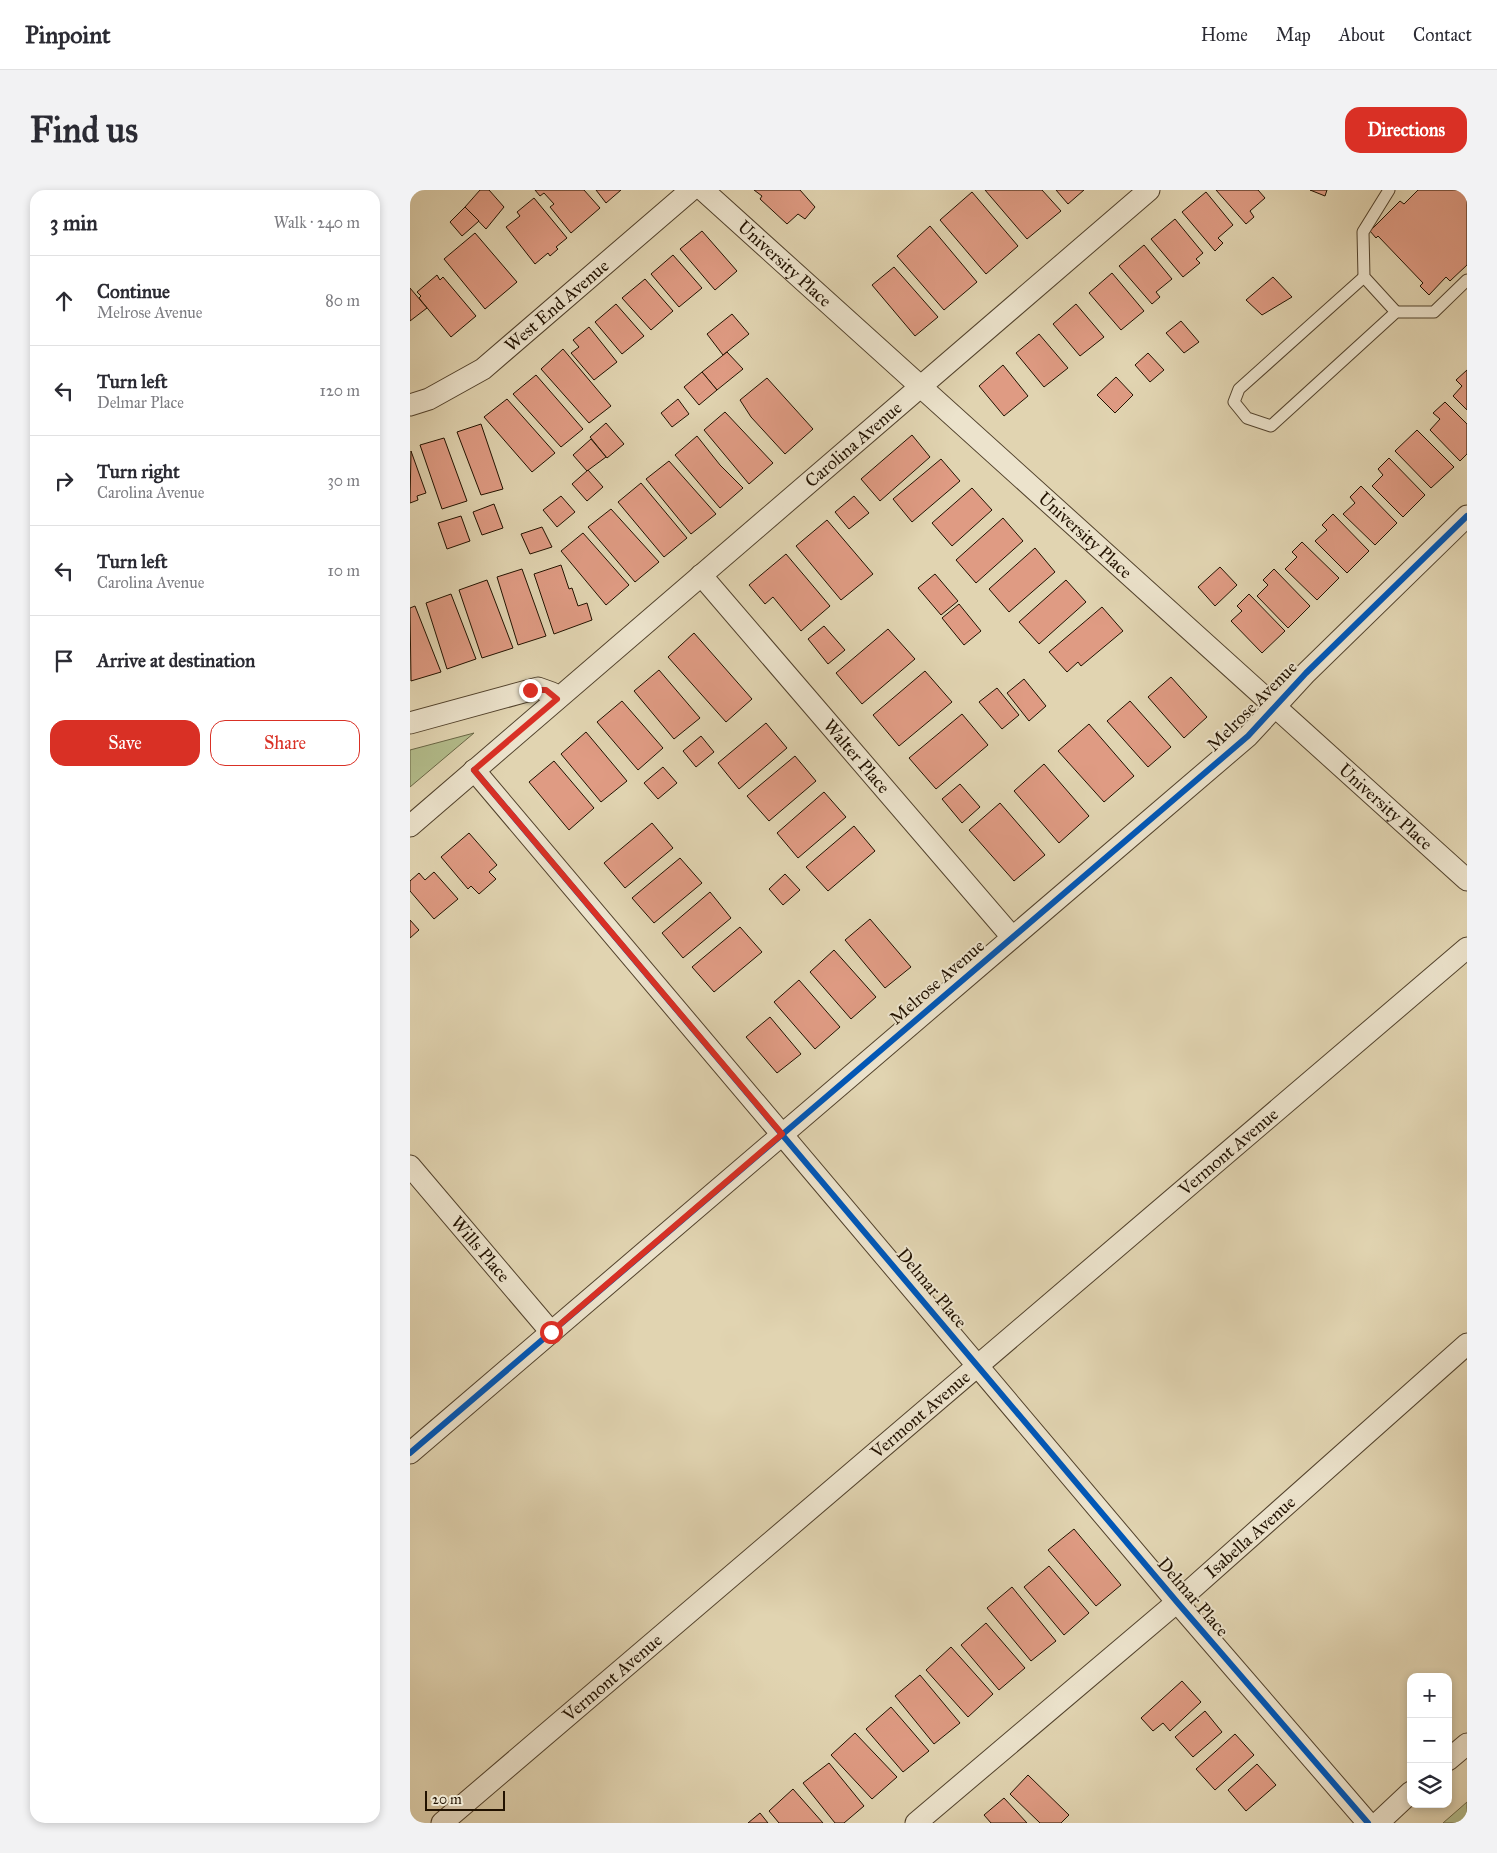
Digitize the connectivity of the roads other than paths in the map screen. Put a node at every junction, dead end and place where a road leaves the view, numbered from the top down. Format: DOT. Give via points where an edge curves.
graph roads {
  1 [pos="691,190"];
  2 [pos="703,190"];
  3 [pos="1149,190"];
  4 [pos="1390,190"];
  5 [pos="1364,277"];
  6 [pos="1467,280"];
  7 [pos="1396,312"];
  8 [pos="920,387"];
  9 [pos="410,405"];
  10 [pos="1467,516"];
  11 [pos="701,575"];
  12 [pos="557,699"];
  13 [pos="1276,707"];
  14 [pos="410,723"];
  15 [pos="474,770"];
  16 [pos="410,826"];
  17 [pos="1467,880"];
  18 [pos="1012,937"];
  19 [pos="1467,948"];
  20 [pos="782,1134"];
  21 [pos="410,1166"];
  22 [pos="551,1332"];
  23 [pos="1467,1344"];
  24 [pos="978,1366"];
  25 [pos="410,1453"];
  26 [pos="1178,1602"];
  27 [pos="1467,1744"];
  28 [pos="1452,1757"];
  29 [pos="1407,1796"];
  30 [pos="442,1823"];
  31 [pos="916,1823"];
  32 [pos="1368,1823"];
  33 [pos="1378,1823"];
  1 -- 9 [label="street, West End Avenue" via="483,369 429,399"];
  2 -- 8 [label="street, University Place"];
  3 -- 8 [label="street, Carolina Avenue"];
  4 -- 5 [label="lane" via="1364,232"];
  5 -- 7 [label="lane"];
  5 -- 7 [label="lane" via="1239,389 1234,402 1247,418 1271,426"];
  6 -- 7 [label="lane" via="1434,312"];
  8 -- 11 [label="street, Carolina Avenue"];
  8 -- 13 [label="street, University Place"];
  10 -- 13 [label="street, Melrose Avenue" via="1306,673"];
  11 -- 12 [label="street, Carolina Avenue"];
  11 -- 18 [label="street, Walter Place"];
  12 -- 14 [label="street" via="552,693 538,688"];
  12 -- 15 [label="street, Carolina Avenue"];
  13 -- 17 [label="street, University Place"];
  13 -- 18 [label="street, Melrose Avenue" via="1248,736"];
  15 -- 16 [label="street, Carolina Avenue"];
  15 -- 20 [label="street, Delmar Place"];
  18 -- 20 [label="street, Melrose Avenue"];
  19 -- 24 [label="street, Vermont Avenue"];
  20 -- 22 [label="street, Melrose Avenue"];
  20 -- 24 [label="street, Delmar Place"];
  21 -- 22 [label="street, Wills Place"];
  22 -- 25 [label="street, Melrose Avenue"];
  23 -- 26 [label="street, Isabella Avenue"];
  24 -- 26 [label="street, Delmar Place"];
  24 -- 30 [label="street, Vermont Avenue"];
  26 -- 31 [label="street, Isabella Avenue"];
  26 -- 32 [label="street, Delmar Place"];
  27 -- 28 [label="street"];
  29 -- 33 [label="street"];
}
